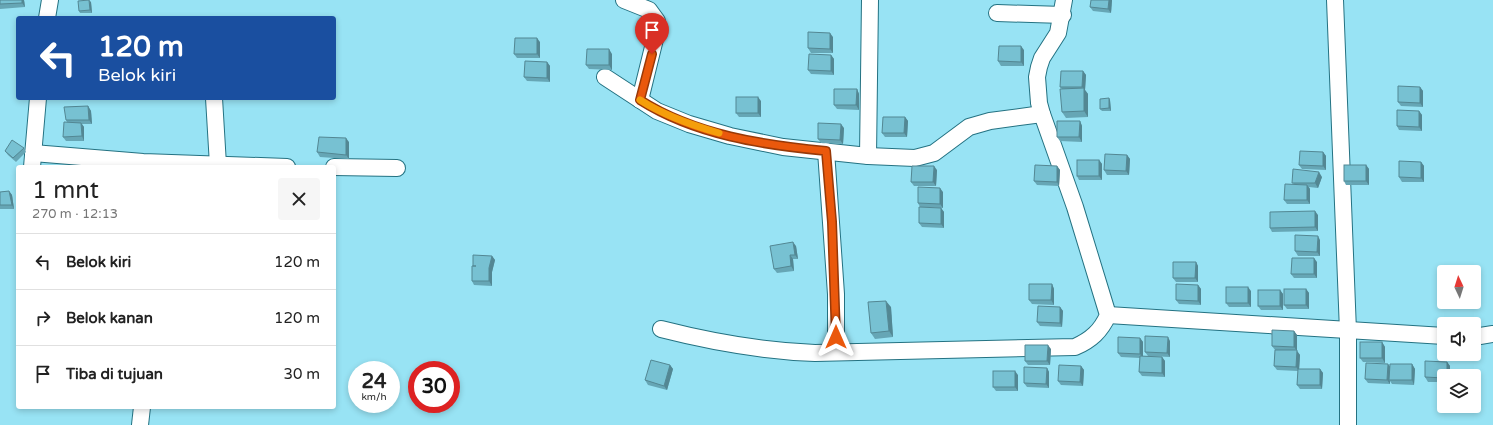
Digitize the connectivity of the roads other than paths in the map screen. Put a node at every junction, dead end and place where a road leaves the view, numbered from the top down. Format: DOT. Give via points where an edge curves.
graph roads {
  1 [pos="50,0"];
  2 [pos="624,0"];
  3 [pos="870,0"];
  4 [pos="1335,0"];
  5 [pos="1064,7"];
  6 [pos="997,13"];
  7 [pos="47,16"];
  8 [pos="605,77"];
  9 [pos="38,100"];
  10 [pos="214,100"];
  11 [pos="640,100"];
  12 [pos="1042,114"];
  13 [pos="826,151"];
  14 [pos="868,156"];
  15 [pos="33,160"];
  16 [pos="218,165"];
  17 [pos="336,167"];
  18 [pos="397,168"];
  19 [pos="1108,315"];
  20 [pos="661,329"];
  21 [pos="1348,331"];
  22 [pos="1493,334"];
  23 [pos="1437,336"];
  24 [pos="1481,336"];
  25 [pos="836,352"];
  26 [pos="142,409"];
  27 [pos="140,425"];
  28 [pos="1348,425"];
  1 -- 7 [label="street"];
  2 -- 11 [label="street" via="650,10 657,21"];
  3 -- 14 [label="street"];
  4 -- 21 [label="street"];
  5 -- 6 [label="street"];
  5 -- 12 [label="street" via="1058,33 1039,67 1037,90"];
  8 -- 11 [label="street"];
  9 -- 15 [label="street"];
  10 -- 16 [label="street"];
  11 -- 13 [label="street" via="657,111 689,124 730,136 783,147"];
  12 -- 14 [label="street" via="969,128 934,153 915,158"];
  12 -- 19 [label="street" via="1075,207"];
  13 -- 14 [label="street"];
  13 -- 25 [label="street" via="836,294"];
  15 -- 16 [label="street"];
  17 -- 18 [label="street"];
  19 -- 21 [label="street"];
  19 -- 25 [label="street" via="1090,340 1075,348"];
  20 -- 25 [label="street" via="786,352"];
  21 -- 23 [label="street"];
  21 -- 28 [label="street"];
  22 -- 24 [label="street"];
  26 -- 27 [label="street"];
}
